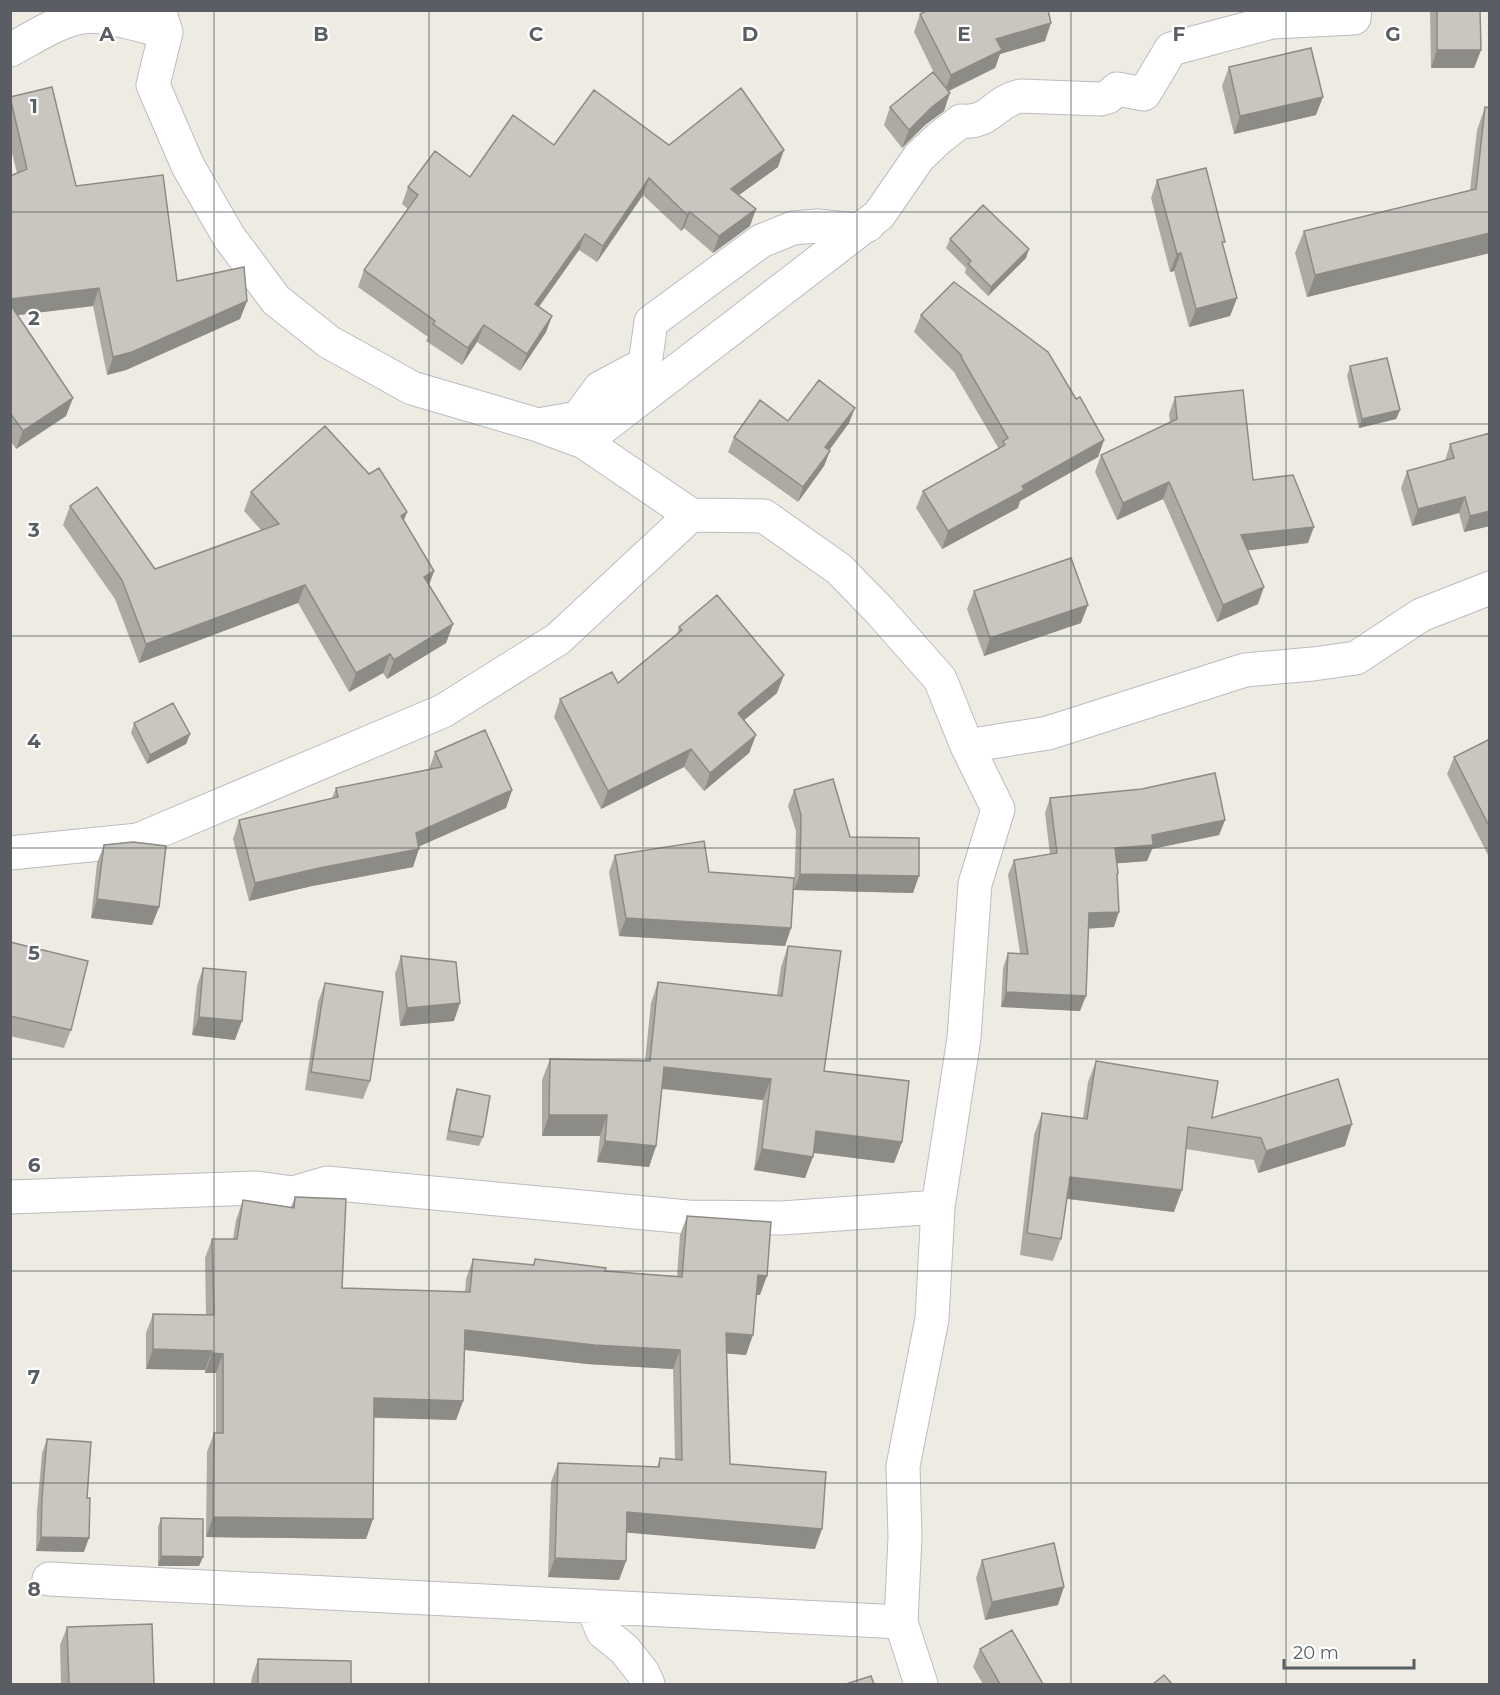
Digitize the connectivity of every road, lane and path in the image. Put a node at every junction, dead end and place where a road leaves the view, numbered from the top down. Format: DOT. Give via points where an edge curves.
graph roads {
  1 [pos="1355,10"];
  2 [pos="162,21"];
  3 [pos="10,50"];
  4 [pos="868,225"];
  5 [pos="538,425"];
  6 [pos="584,442"];
  7 [pos="691,514"];
  8 [pos="1490,588"];
  9 [pos="967,746"];
  10 [pos="10,854"];
  11 [pos="10,1197"];
  12 [pos="938,1207"];
  13 [pos="49,1579"];
  14 [pos="592,1606"];
  15 [pos="901,1622"];
  16 [pos="648,1684"];
  17 [pos="921,1684"];
  1 -- 4 [label="street" via="1354,18 1272,22 1170,49 1144,94 1116,89 1100,99 1011,98 984,118 961,121 938,139 919,157"];
  2 -- 3 [label="street" via="85,16"];
  2 -- 5 [label="street" via="153,85 188,166 229,237 276,300 329,342 412,388"];
  4 -- 5 [label="street" via="856,230 793,228 761,241 651,322 645,364 600,388 578,418"];
  4 -- 6 [label="street"];
  5 -- 6 [label="street"];
  6 -- 7 [label="street"];
  7 -- 9 [label="street" via="764,516 839,569 940,679"];
  7 -- 10 [label="street" via="558,639 443,711 138,840"];
  8 -- 9 [label="street" via="1421,615 1356,658 1245,670 1048,733"];
  9 -- 12 [label="street" via="998,808 975,884 964,1038"];
  11 -- 12 [label="street" via="257,1188 293,1193 327,1183 688,1217 782,1218"];
  12 -- 15 [label="street" via="932,1319 903,1466"];
  13 -- 14 [label="street"];
  14 -- 15 [label="street"];
  14 -- 16 [label="street" via="603,1632 625,1650"];
  15 -- 17 [label="street"];
}
